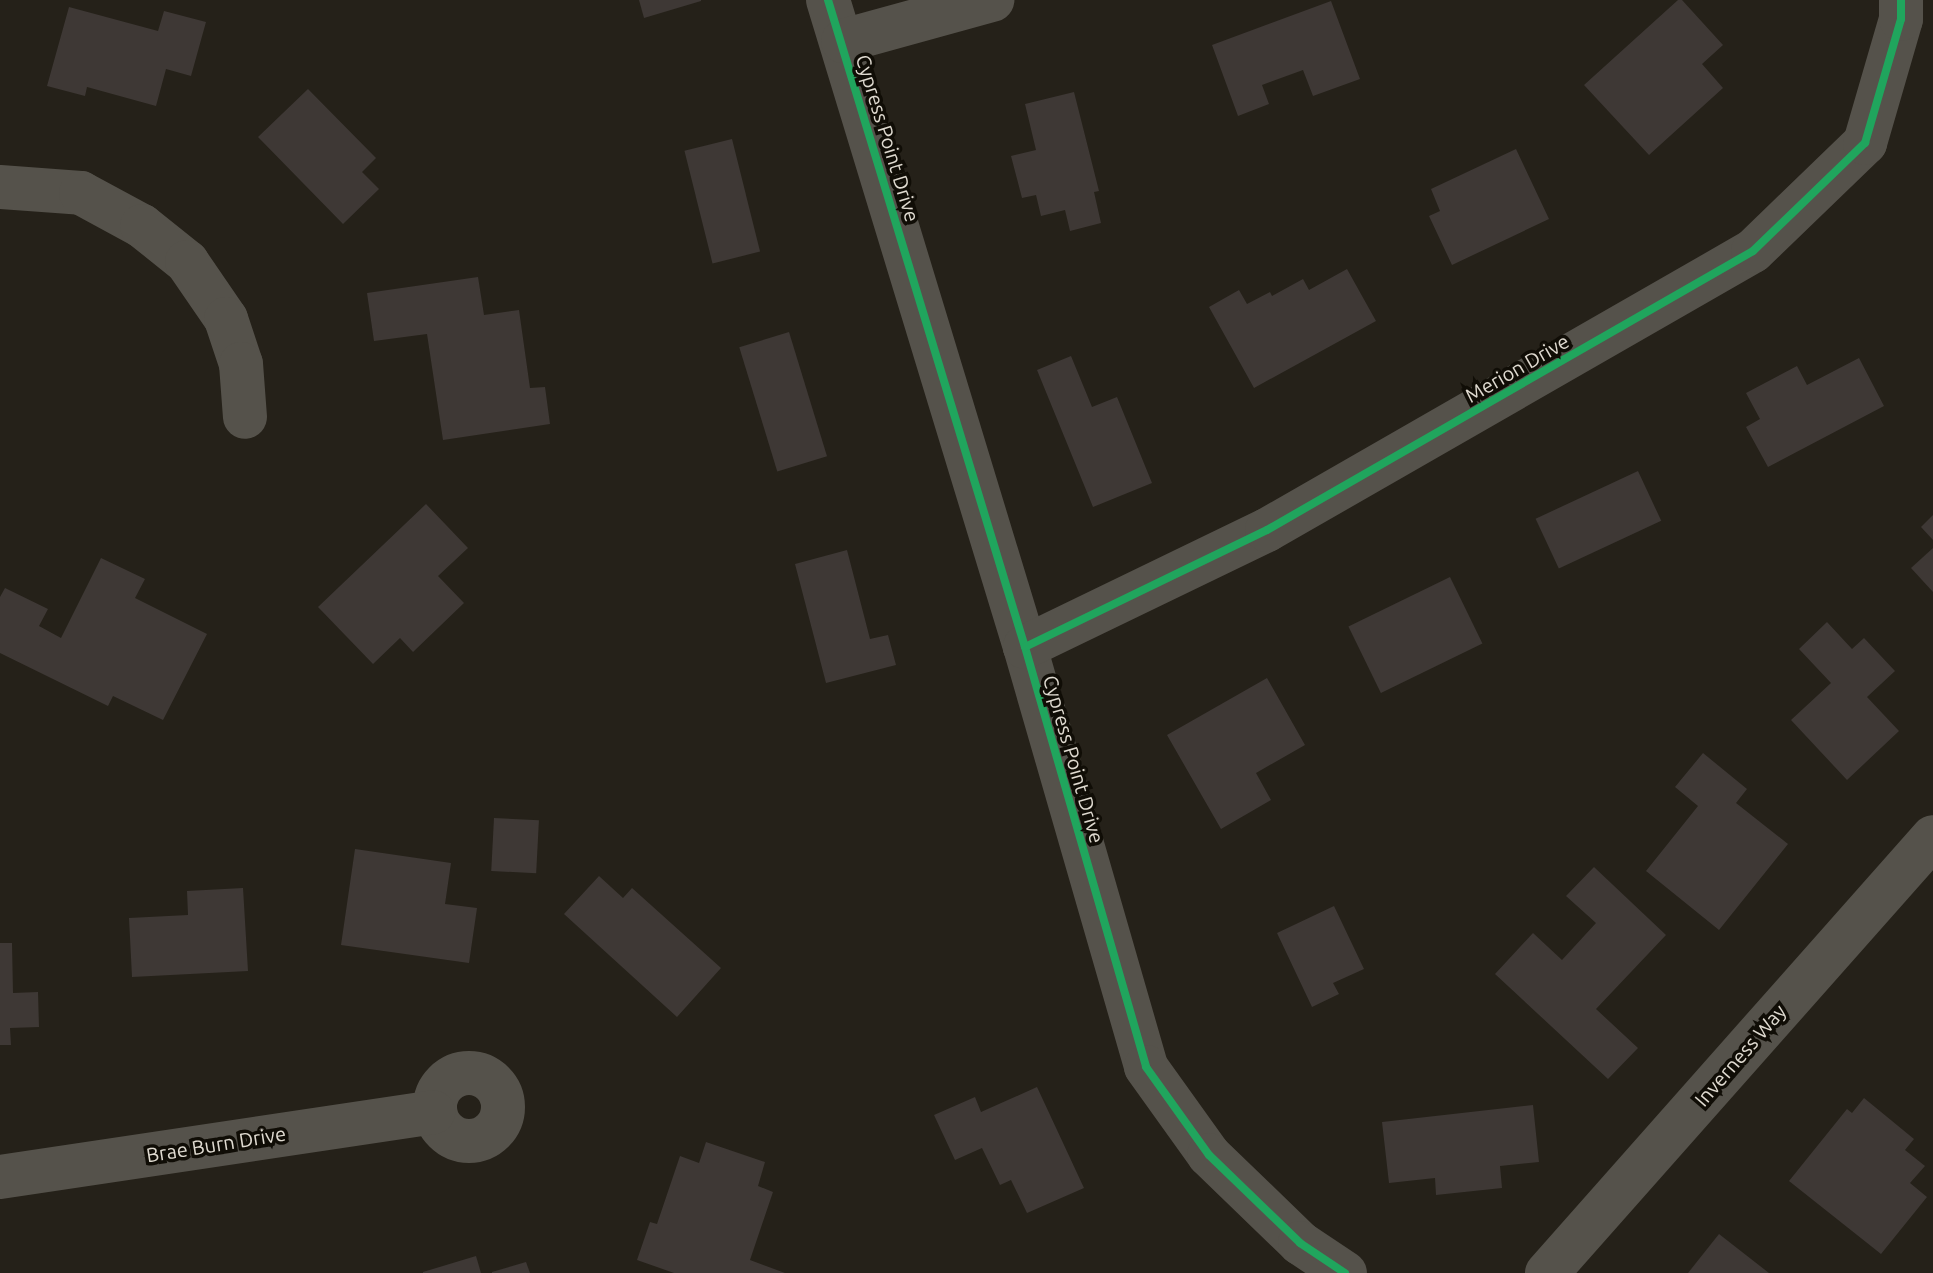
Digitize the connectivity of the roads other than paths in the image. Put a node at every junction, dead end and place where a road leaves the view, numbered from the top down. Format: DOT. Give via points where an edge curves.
graph roads {
  1 [pos="828,0"];
  2 [pos="992,0"];
  3 [pos="1901,0"];
  4 [pos="843,41"];
  5 [pos="0,187"];
  6 [pos="245,417"];
  7 [pos="1025,647"];
  8 [pos="1933,837"];
  9 [pos="433,1112"];
  10 [pos="0,1177"];
  11 [pos="1345,1273"];
  12 [pos="1547,1273"];
  1 -- 4 [label="street, Cypress Point Drive"];
  2 -- 4 [label="street"];
  3 -- 7 [label="street, Merion Drive" via="1901,19 1865,143 1753,251 1267,530"];
  4 -- 7 [label="street, Cypress Point Drive"];
  5 -- 6 [label="street" via="81,193 142,226 187,262 226,319 241,364"];
  7 -- 11 [label="street, Cypress Point Drive" via="1146,1067 1209,1155 1300,1243"];
  8 -- 12 [label="street, Inverness Way"];
  9 -- 10 [label="street, Brae Burn Drive"];
}
